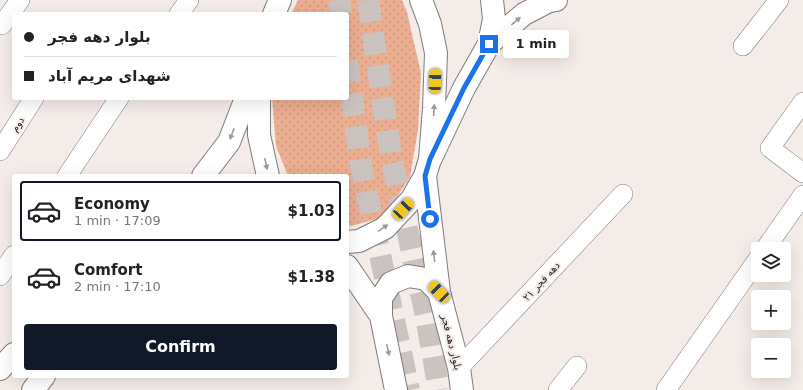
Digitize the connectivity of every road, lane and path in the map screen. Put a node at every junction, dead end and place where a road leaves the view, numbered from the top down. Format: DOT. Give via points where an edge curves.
graph roads {
  1 [pos="20,0"];
  2 [pos="189,0"];
  3 [pos="280,0"];
  4 [pos="421,0"];
  5 [pos="492,0"];
  6 [pos="556,0"];
  7 [pos="779,0"];
  8 [pos="13,12"];
  9 [pos="180,12"];
  10 [pos="275,12"];
  11 [pos="12,14"];
  12 [pos="5,27"];
  13 [pos="489,44"];
  14 [pos="743,46"];
  15 [pos="33,100"];
  16 [pos="113,100"];
  17 [pos="245,100"];
  18 [pos="258,100"];
  19 [pos="803,102"];
  20 [pos="0,151"];
  21 [pos="427,167"];
  22 [pos="803,173"];
  23 [pos="68,174"];
  24 [pos="205,174"];
  25 [pos="268,174"];
  26 [pos="623,194"];
  27 [pos="803,195"];
  28 [pos="349,242"];
  29 [pos="770,242"];
  30 [pos="12,258"];
  31 [pos="349,269"];
  32 [pos="751,269"];
  33 [pos="0,276"];
  34 [pos="439,292"];
  35 [pos="349,294"];
  36 [pos="381,316"];
  37 [pos="12,356"];
  38 [pos="577,366"];
  39 [pos="459,368"];
  40 [pos="0,369"];
  41 [pos="42,378"];
  42 [pos="33,390"];
  43 [pos="396,390"];
  44 [pos="462,390"];
  45 [pos="558,390"];
  46 [pos="666,390"];
  1 -- 8 [label="street"];
  2 -- 9 [label="street"];
  3 -- 10 [label="main road"];
  21 -- 4 [label="main road, one-way" via="434,108 436,53 430,24"];
  5 -- 13 [label="main road" via="494,19"];
  13 -- 6 [label="main road, one-way" via="524,14"];
  7 -- 14 [label="street"];
  11 -- 12 [label="street"];
  13 -- 21 [label="main road" via="464,88"];
  15 -- 20 [label="street, دوم"];
  16 -- 23 [label="street"];
  17 -- 24 [label="main road, one-way" via="229,142"];
  18 -- 25 [label="main road, one-way" via="259,135"];
  19 -- 22 [label="street" via="770,148"];
  28 -- 21 [label="main road, one-way" via="360,241 385,228 412,199"];
  34 -- 21 [label="main road, بلوار دهه فجر, one-way"];
  26 -- 39 [label="street, دهه فجر ۲۱"];
  27 -- 29 [label="street"];
  30 -- 33 [label="street"];
  31 -- 36 [label="main road"];
  32 -- 46 [label="street"];
  34 -- 36 [label="main road" via="426,279 408,276 391,283 381,298"];
  34 -- 39 [label="main road, بلوار دهه فجر"];
  35 -- 36 [label="main road"];
  36 -- 43 [label="main road, one-way"];
  37 -- 40 [label="main road"];
  38 -- 45 [label="street"];
  39 -- 44 [label="main road, بلوار دهه فجر"];
  41 -- 42 [label="main road"];
}
